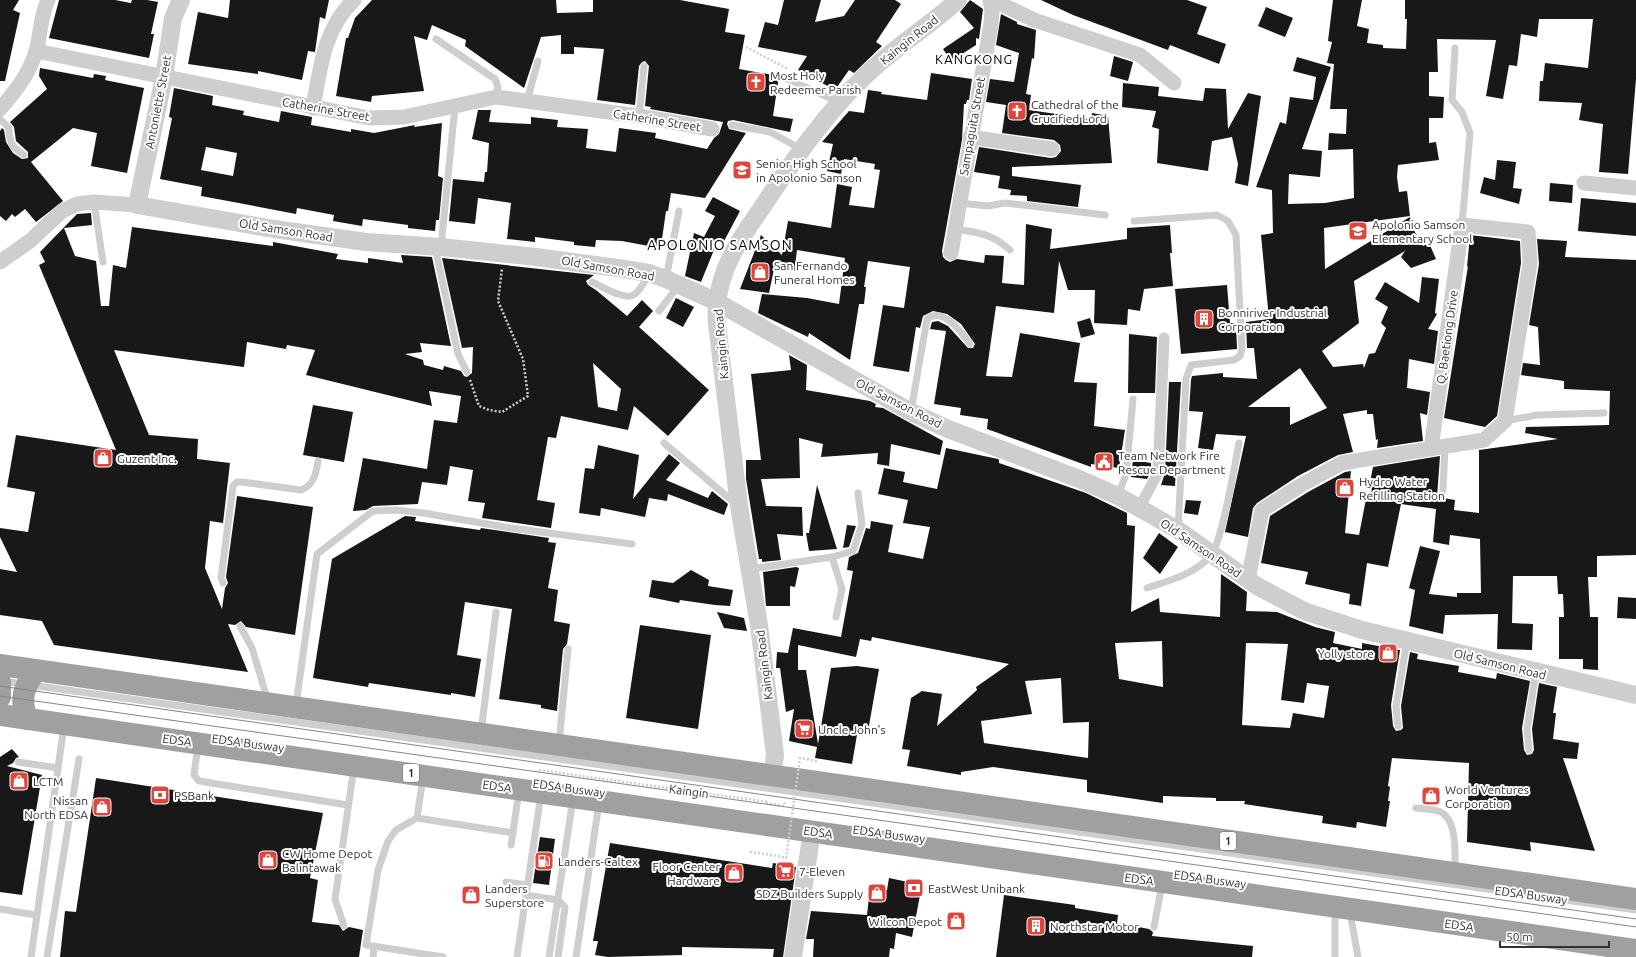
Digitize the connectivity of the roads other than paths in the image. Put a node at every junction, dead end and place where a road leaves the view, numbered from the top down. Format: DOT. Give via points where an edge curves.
graph roads {
  1 [pos="48,0"];
  2 [pos="181,0"];
  3 [pos="354,0"];
  4 [pos="958,0"];
  5 [pos="990,0"];
  6 [pos="993,0"];
  7 [pos="436,39"];
  8 [pos="1455,48"];
  9 [pos="36,51"];
  10 [pos="538,61"];
  11 [pos="644,66"];
  12 [pos="164,77"];
  13 [pos="787,79"];
  14 [pos="1174,83"];
  15 [pos="496,97"];
  16 [pos="527,101"];
  17 [pos="839,102"];
  18 [pos="455,105"];
  19 [pos="313,108"];
  20 [pos="0,109"];
  21 [pos="639,116"];
  22 [pos="0,119"];
  23 [pos="732,125"];
  24 [pos="712,129"];
  25 [pos="970,137"];
  26 [pos="801,149"];
  27 [pos="1052,150"];
  28 [pos="24,155"];
  29 [pos="1584,183"];
  30 [pos="1636,188"];
  31 [pos="94,202"];
  32 [pos="959,203"];
  33 [pos="137,205"];
  34 [pos="679,211"];
  35 [pos="1105,215"];
  36 [pos="1134,221"];
  37 [pos="1462,225"];
  38 [pos="955,229"];
  39 [pos="438,246"];
  40 [pos="1010,250"];
  41 [pos="952,253"];
  42 [pos="0,262"];
  43 [pos="103,262"];
  44 [pos="649,274"];
  45 [pos="592,282"];
  46 [pos="673,282"];
  47 [pos="717,302"];
  48 [pos="659,311"];
  49 [pos="1164,338"];
  50 [pos="970,344"];
  51 [pos="467,372"];
  52 [pos="1133,399"];
  53 [pos="911,412"];
  54 [pos="1604,412"];
  55 [pos="1505,421"];
  56 [pos="664,443"];
  57 [pos="1239,443"];
  58 [pos="1438,448"];
  59 [pos="318,461"];
  60 [pos="1443,490"];
  61 [pos="858,493"];
  62 [pos="1118,496"];
  63 [pos="739,506"];
  64 [pos="1139,508"];
  65 [pos="1178,530"];
  66 [pos="632,544"];
  67 [pos="1212,554"];
  68 [pos="832,557"];
  69 [pos="748,569"];
  70 [pos="1248,580"];
  71 [pos="223,583"];
  72 [pos="1147,588"];
  73 [pos="496,612"];
  74 [pos="836,617"];
  75 [pos="240,626"];
  76 [pos="1407,641"];
  77 [pos="568,649"];
  78 [pos="0,665"];
  79 [pos="1536,672"];
  80 [pos="31,677"];
  81 [pos="0,681"];
  82 [pos="1636,695"];
  83 [pos="0,696"];
  84 [pos="268,703"];
  85 [pos="0,708"];
  86 [pos="296,708"];
  87 [pos="0,715"];
  88 [pos="26,715"];
  89 [pos="64,724"];
  90 [pos="1398,726"];
  91 [pos="480,734"];
  92 [pos="198,743"];
  93 [pos="559,745"];
  94 [pos="1529,750"];
  95 [pos="79,759"];
  96 [pos="18,762"];
  97 [pos="401,764"];
  98 [pos="354,765"];
  99 [pos="58,768"];
  100 [pos="423,775"];
  101 [pos="772,776"];
  102 [pos="520,789"];
  103 [pos="542,792"];
  104 [pos="573,797"];
  105 [pos="600,800"];
  106 [pos="348,805"];
  107 [pos="1416,808"];
  108 [pos="417,818"];
  109 [pos="812,831"];
  110 [pos="513,833"];
  111 [pos="511,846"];
  112 [pos="1455,874"];
  113 [pos="506,882"];
  114 [pos="1163,882"];
  115 [pos="528,886"];
  116 [pos="526,895"];
  117 [pos="558,900"];
  118 [pos="1636,900"];
  119 [pos="0,909"];
  120 [pos="1343,909"];
  121 [pos="1636,910"];
  122 [pos="35,915"];
  123 [pos="344,926"];
  124 [pos="1154,927"];
  125 [pos="374,947"];
  126 [pos="1636,950"];
  127 [pos="31,957"];
  128 [pos="47,957"];
  129 [pos="373,957"];
  130 [pos="443,957"];
  131 [pos="517,957"];
  132 [pos="549,957"];
  133 [pos="558,957"];
  134 [pos="576,957"];
  135 [pos="793,957"];
  136 [pos="1335,957"];
  137 [pos="1358,957"];
  1 -- 9 [label="street" via="43,12"];
  2 -- 12 [label="street, Antoniette Street" via="173,18"];
  3 -- 19 [label="street" via="339,17 330,34"];
  4 -- 17 [label="street, Kaingin Road" via="891,53"];
  5 -- 25 [label="street, Sampaguita Street" via="991,24"];
  6 -- 14 [label="street" via="1034,20 1140,55"];
  7 -- 15 [label="lane" via="495,79 498,87"];
  8 -- 37 [label="lane" via="1452,100 1462,112 1470,134"];
  9 -- 12 [label="street, Catherine Street"];
  9 -- 20 [label="street" via="24,78"];
  10 -- 16 [label="lane"];
  11 -- 21 [label="lane"];
  12 -- 19 [label="street, Catherine Street"];
  12 -- 33 [label="street, Antoniette Street"];
  13 -- 17 [label="lane"];
  15 -- 16 [label="street, Catherine Street"];
  15 -- 18 [label="street, Catherine Street"];
  16 -- 21 [label="street, Catherine Street"];
  17 -- 26 [label="street, Kaingin Road"];
  18 -- 19 [label="street, Catherine Street" via="404,117 369,118"];
  18 -- 39 [label="lane"];
  21 -- 24 [label="street, Catherine Street"];
  22 -- 28 [label="lane" via="9,128 9,141"];
  23 -- 26 [label="lane" via="770,132"];
  25 -- 27 [label="street"];
  25 -- 32 [label="street, Sampaguita Street"];
  26 -- 47 [label="street, Kaingin Road" via="742,237 726,266"];
  29 -- 30 [label="street"];
  31 -- 33 [label="street"];
  31 -- 42 [label="street" via="77,204 62,211 30,241"];
  31 -- 43 [label="lane"];
  32 -- 35 [label="lane" via="988,206 1005,203"];
  32 -- 38 [label="street, Sampaguita Street"];
  33 -- 39 [label="street, Old Samson Road" via="359,241"];
  34 -- 46 [label="lane"];
  36 -- 65 [label="lane" via="1217,215 1228,221 1236,235 1242,349 1240,356 1234,360 1191,364 1186,379"];
  37 -- 55 [label="street" via="1528,232 1530,263"];
  37 -- 58 [label="street, Q. Baetiong Drive"];
  38 -- 40 [label="lane" via="988,235"];
  38 -- 41 [label="street, Sampaguita Street"];
  39 -- 44 [label="street, Old Samson Road"];
  39 -- 51 [label="lane" via="458,354"];
  44 -- 45 [label="lane" via="636,294 629,297"];
  44 -- 46 [label="street, Old Samson Road"];
  46 -- 47 [label="street, Old Samson Road"];
  46 -- 48 [label="lane"];
  47 -- 53 [label="street, Old Samson Road"];
  47 -- 63 [label="street, Kaingin Road" via="717,324"];
  49 -- 64 [label="street" via="1158,473"];
  50 -- 53 [label="lane" via="950,320 929,317"];
  52 -- 62 [label="lane" via="1126,474"];
  53 -- 62 [label="street, Old Samson Road"];
  54 -- 55 [label="lane" via="1537,415"];
  55 -- 58 [label="street" via="1484,440"];
  56 -- 63 [label="lane"];
  57 -- 67 [label="lane" via="1223,520"];
  58 -- 60 [label="lane"];
  58 -- 70 [label="street" via="1342,463 1302,484 1262,510"];
  59 -- 71 [label="lane" via="313,482 301,490 242,482 237,482 233,486"];
  61 -- 68 [label="lane" via="862,524 853,551"];
  62 -- 64 [label="street, Old Samson Road"];
  63 -- 69 [label="street, Kaingin Road"];
  64 -- 65 [label="street, Old Samson Road"];
  65 -- 67 [label="street, Old Samson Road"];
  66 -- 86 [label="lane" via="423,513 373,511 317,554"];
  67 -- 70 [label="street, Old Samson Road"];
  67 -- 72 [label="lane" via="1182,576"];
  68 -- 69 [label="lane"];
  68 -- 74 [label="lane" via="842,589"];
  69 -- 101 [label="street, Kaingin Road" via="759,625 775,755"];
  70 -- 76 [label="street, Old Samson Road" via="1273,596 1334,622"];
  73 -- 91 [label="lane"];
  75 -- 84 [label="lane" via="252,648"];
  76 -- 79 [label="street, Old Samson Road"];
  76 -- 90 [label="lane" via="1396,706"];
  77 -- 93 [label="lane"];
  78 -- 80 [label="highway, 1"];
  79 -- 82 [label="street, Old Samson Road"];
  79 -- 94 [label="lane" via="1527,729"];
  80 -- 81 [label="lane, EDSA Busway"];
  80 -- 84 [label="highway, 1"];
  80 -- 88 [label="highway" via="23,695"];
  80 -- 121 [label="lane, EDSA Busway"];
  81 -- 83 [label="highway"];
  84 -- 86 [label="highway, 1"];
  85 -- 88 [label="lane, EDSA Busway"];
  86 -- 91 [label="highway, 1"];
  87 -- 88 [label="highway, EDSA / 1"];
  88 -- 89 [label="highway, EDSA / 1"];
  88 -- 97 [label="lane, EDSA Busway"];
  89 -- 92 [label="highway, EDSA / 1"];
  89 -- 99 [label="lane"];
  91 -- 93 [label="highway, 1"];
  92 -- 98 [label="highway, EDSA / 1"];
  92 -- 106 [label="lane" via="194,775 198,781"];
  93 -- 101 [label="highway, 1"];
  95 -- 128 [label="lane"];
  96 -- 99 [label="lane"];
  98 -- 100 [label="highway, EDSA / 1"];
  98 -- 106 [label="lane"];
  99 -- 122 [label="lane"];
  100 -- 102 [label="highway, EDSA / 1"];
  100 -- 108 [label="lane"];
  101 -- 112 [label="highway, 1"];
  102 -- 103 [label="highway, EDSA / 1"];
  102 -- 110 [label="lane"];
  103 -- 104 [label="highway, EDSA / 1"];
  103 -- 115 [label="lane"];
  104 -- 105 [label="highway, EDSA / 1"];
  104 -- 117 [label="lane"];
  105 -- 109 [label="highway, EDSA / 1"];
  105 -- 134 [label="lane"];
  106 -- 123 [label="lane" via="335,899"];
  107 -- 112 [label="lane" via="1438,811 1445,816 1455,840"];
  108 -- 110 [label="lane"];
  108 -- 125 [label="lane" via="391,835 383,852 366,945"];
  109 -- 114 [label="highway, EDSA / 1"];
  109 -- 135 [label="street"];
  110 -- 111 [label="lane"];
  112 -- 118 [label="highway, 1"];
  113 -- 115 [label="lane"];
  114 -- 120 [label="highway, EDSA / 1"];
  114 -- 124 [label="lane"];
  115 -- 116 [label="lane"];
  116 -- 117 [label="lane"];
  116 -- 131 [label="lane"];
  117 -- 132 [label="lane"];
  117 -- 133 [label="lane" via="566,907"];
  119 -- 122 [label="lane"];
  120 -- 126 [label="highway, EDSA / 1" via="1593,947"];
  120 -- 136 [label="lane"];
  120 -- 137 [label="lane"];
  122 -- 127 [label="lane"];
  125 -- 129 [label="lane"];
  125 -- 130 [label="lane"];
}
